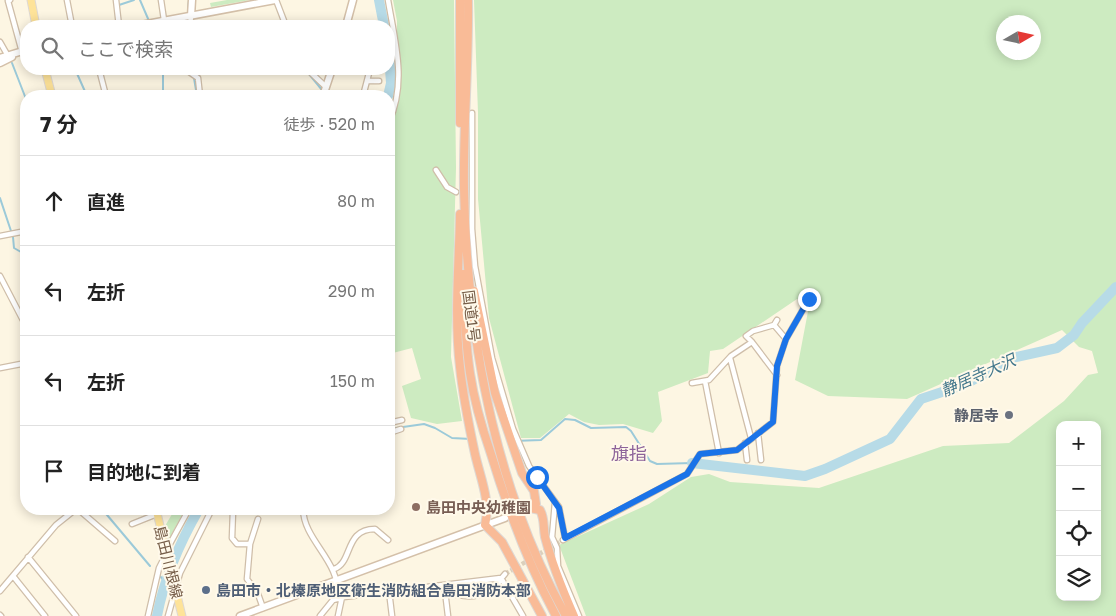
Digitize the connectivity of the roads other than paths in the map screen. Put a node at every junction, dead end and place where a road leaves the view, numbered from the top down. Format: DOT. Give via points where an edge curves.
graph roads {
  1 [pos="10,0"];
  2 [pos="31,0"];
  3 [pos="67,0"];
  4 [pos="116,0"];
  5 [pos="161,0"];
  6 [pos="192,0"];
  7 [pos="276,0"];
  8 [pos="354,0"];
  9 [pos="388,0"];
  10 [pos="460,0"];
  11 [pos="468,0"];
  12 [pos="191,16"];
  13 [pos="35,20"];
  14 [pos="71,20"];
  15 [pos="118,20"];
  16 [pos="164,20"];
  17 [pos="191,20"];
  18 [pos="284,20"];
  19 [pos="348,20"];
  20 [pos="391,20"];
  21 [pos="20,38"];
  22 [pos="0,42"];
  23 [pos="395,42"];
  24 [pos="20,52"];
  25 [pos="11,55"];
  26 [pos="0,58"];
  27 [pos="0,63"];
  28 [pos="47,75"];
  29 [pos="101,75"];
  30 [pos="194,75"];
  31 [pos="198,75"];
  32 [pos="312,75"];
  33 [pos="331,75"];
  34 [pos="368,75"];
  35 [pos="198,78"];
  36 [pos="379,80"];
  37 [pos="367,81"];
  38 [pos="50,90"];
  39 [pos="104,90"];
  40 [pos="199,90"];
  41 [pos="323,90"];
  42 [pos="327,90"];
  43 [pos="365,90"];
  44 [pos="395,103"];
  45 [pos="472,113"];
  46 [pos="436,170"];
  47 [pos="456,192"];
  48 [pos="460,214"];
  49 [pos="20,231"];
  50 [pos="0,236"];
  51 [pos="466,247"];
  52 [pos="0,276"];
  53 [pos="809,299"];
  54 [pos="20,314"];
  55 [pos="786,339"];
  56 [pos="752,342"];
  57 [pos="730,358"];
  58 [pos="20,364"];
  59 [pos="0,368"];
  60 [pos="777,375"];
  61 [pos="705,381"];
  62 [pos="692,383"];
  63 [pos="402,420"];
  64 [pos="395,422"];
  65 [pos="401,430"];
  66 [pos="395,432"];
  67 [pos="758,433"];
  68 [pos="751,438"];
  69 [pos="745,443"];
  70 [pos="719,453"];
  71 [pos="747,460"];
  72 [pos="761,460"];
  73 [pos="555,501"];
  74 [pos="69,515"];
  75 [pos="84,515"];
  76 [pos="149,515"];
  77 [pos="157,515"];
  78 [pos="186,515"];
  79 [pos="209,515"];
  80 [pos="233,515"];
  81 [pos="304,515"];
  82 [pos="506,518"];
  83 [pos="258,519"];
  84 [pos="132,524"];
  85 [pos="485,525"];
  86 [pos="388,540"];
  87 [pos="115,541"];
  88 [pos="250,544"];
  89 [pos="167,553"];
  90 [pos="28,557"];
  91 [pos="334,569"];
  92 [pos="505,574"];
  93 [pos="12,576"];
  94 [pos="501,578"];
  95 [pos="337,580"];
  96 [pos="444,585"];
  97 [pos="0,591"];
  98 [pos="176,591"];
  99 [pos="389,591"];
  100 [pos="446,592"];
  101 [pos="340,598"];
  102 [pos="263,608"];
  103 [pos="45,616"];
  104 [pos="76,616"];
  105 [pos="148,616"];
  106 [pos="168,616"];
  107 [pos="182,616"];
  108 [pos="240,616"];
  109 [pos="320,616"];
  110 [pos="338,616"];
  111 [pos="392,616"];
  112 [pos="448,616"];
  113 [pos="523,616"];
  114 [pos="542,616"];
  115 [pos="556,616"];
  116 [pos="566,616"];
  117 [pos="574,616"];
  118 [pos="579,616"];
  1 -- 21 [label="street"];
  2 -- 13 [label="main road"];
  3 -- 14 [label="street"];
  4 -- 15 [label="street"];
  5 -- 16 [label="street"];
  6 -- 12 [label="street"];
  7 -- 12 [label="street"];
  7 -- 18 [label="street"];
  8 -- 19 [label="street"];
  9 -- 20 [label="street"];
  10 -- 48 [label="highway, 国道1号"];
  11 -- 51 [label="highway, 国道1号"];
  12 -- 16 [label="street"];
  12 -- 17 [label="street"];
  22 -- 25 [label="street"];
  23 -- 44 [label="street" via="400,72"];
  24 -- 25 [label="street"];
  25 -- 26 [label="street"];
  25 -- 27 [label="street"];
  28 -- 38 [label="main road"];
  29 -- 39 [label="street"];
  30 -- 35 [label="street"];
  31 -- 35 [label="street"];
  32 -- 41 [label="street"];
  33 -- 42 [label="street"];
  34 -- 37 [label="street"];
  35 -- 40 [label="street"];
  36 -- 37 [label="street"];
  37 -- 43 [label="street"];
  45 -- 73 [label="street" via="470,191 475,266 498,383 529,466"];
  46 -- 47 [label="street" via="447,187"];
  48 -- 85 [label="highway" via="457,336 471,434 487,502"];
  48 -- 115 [label="highway, 国道1号" via="470,375 511,516"];
  49 -- 50 [label="street"];
  51 -- 116 [label="highway, 国道1号" via="474,333 496,442 532,546"];
  51 -- 117 [label="highway" via="493,384 522,473 536,498 536,504 527,510 540,510 543,515 552,558"];
  52 -- 54 [label="street"];
  53 -- 55 [label="street"];
  55 -- 56 [label="street" via="776,323 746,336"];
  55 -- 60 [label="street"];
  56 -- 57 [label="street"];
  56 -- 60 [label="street"];
  57 -- 61 [label="street"];
  57 -- 68 [label="street"];
  58 -- 59 [label="street"];
  60 -- 67 [label="street" via="773,422"];
  61 -- 62 [label="street"];
  61 -- 70 [label="street"];
  63 -- 64 [label="street"];
  65 -- 66 [label="street"];
  67 -- 68 [label="street"];
  67 -- 72 [label="street"];
  68 -- 69 [label="street"];
  69 -- 70 [label="street" via="737,450"];
  69 -- 71 [label="street"];
  70 -- 73 [label="street" via="700,454 687,474 564,539"];
  73 -- 118 [label="street" via="552,537 557,548 558,566"];
  74 -- 90 [label="street"];
  75 -- 87 [label="street"];
  76 -- 84 [label="street"];
  77 -- 89 [label="main road, 島田川根線"];
  78 -- 89 [label="street"];
  79 -- 98 [label="street" via="180,573"];
  80 -- 88 [label="street" via="232,538 237,544"];
  81 -- 91 [label="street" via="305,523"];
  82 -- 85 [label="street"];
  83 -- 88 [label="street"];
  85 -- 95 [label="street"];
  85 -- 114 [label="highway" via="502,542"];
  86 -- 91 [label="street" via="375,528 355,536 342,564"];
  88 -- 102 [label="street" via="247,579"];
  89 -- 98 [label="main road, 島田川根線"];
  89 -- 105 [label="street" via="159,568"];
  90 -- 93 [label="street"];
  90 -- 104 [label="street"];
  91 -- 95 [label="street"];
  92 -- 94 [label="street"];
  93 -- 97 [label="street"];
  93 -- 103 [label="street"];
  94 -- 96 [label="street"];
  94 -- 100 [label="street" via="491,589 476,597"];
  94 -- 113 [label="street"];
  95 -- 101 [label="street"];
  95 -- 102 [label="street"];
  96 -- 99 [label="street"];
  96 -- 100 [label="street"];
  98 -- 106 [label="street"];
  98 -- 107 [label="main road, 島田川根線"];
  99 -- 101 [label="street"];
  99 -- 111 [label="street"];
  100 -- 112 [label="street"];
  101 -- 109 [label="street" via="328,605"];
  101 -- 110 [label="street"];
  102 -- 108 [label="street"];
}
